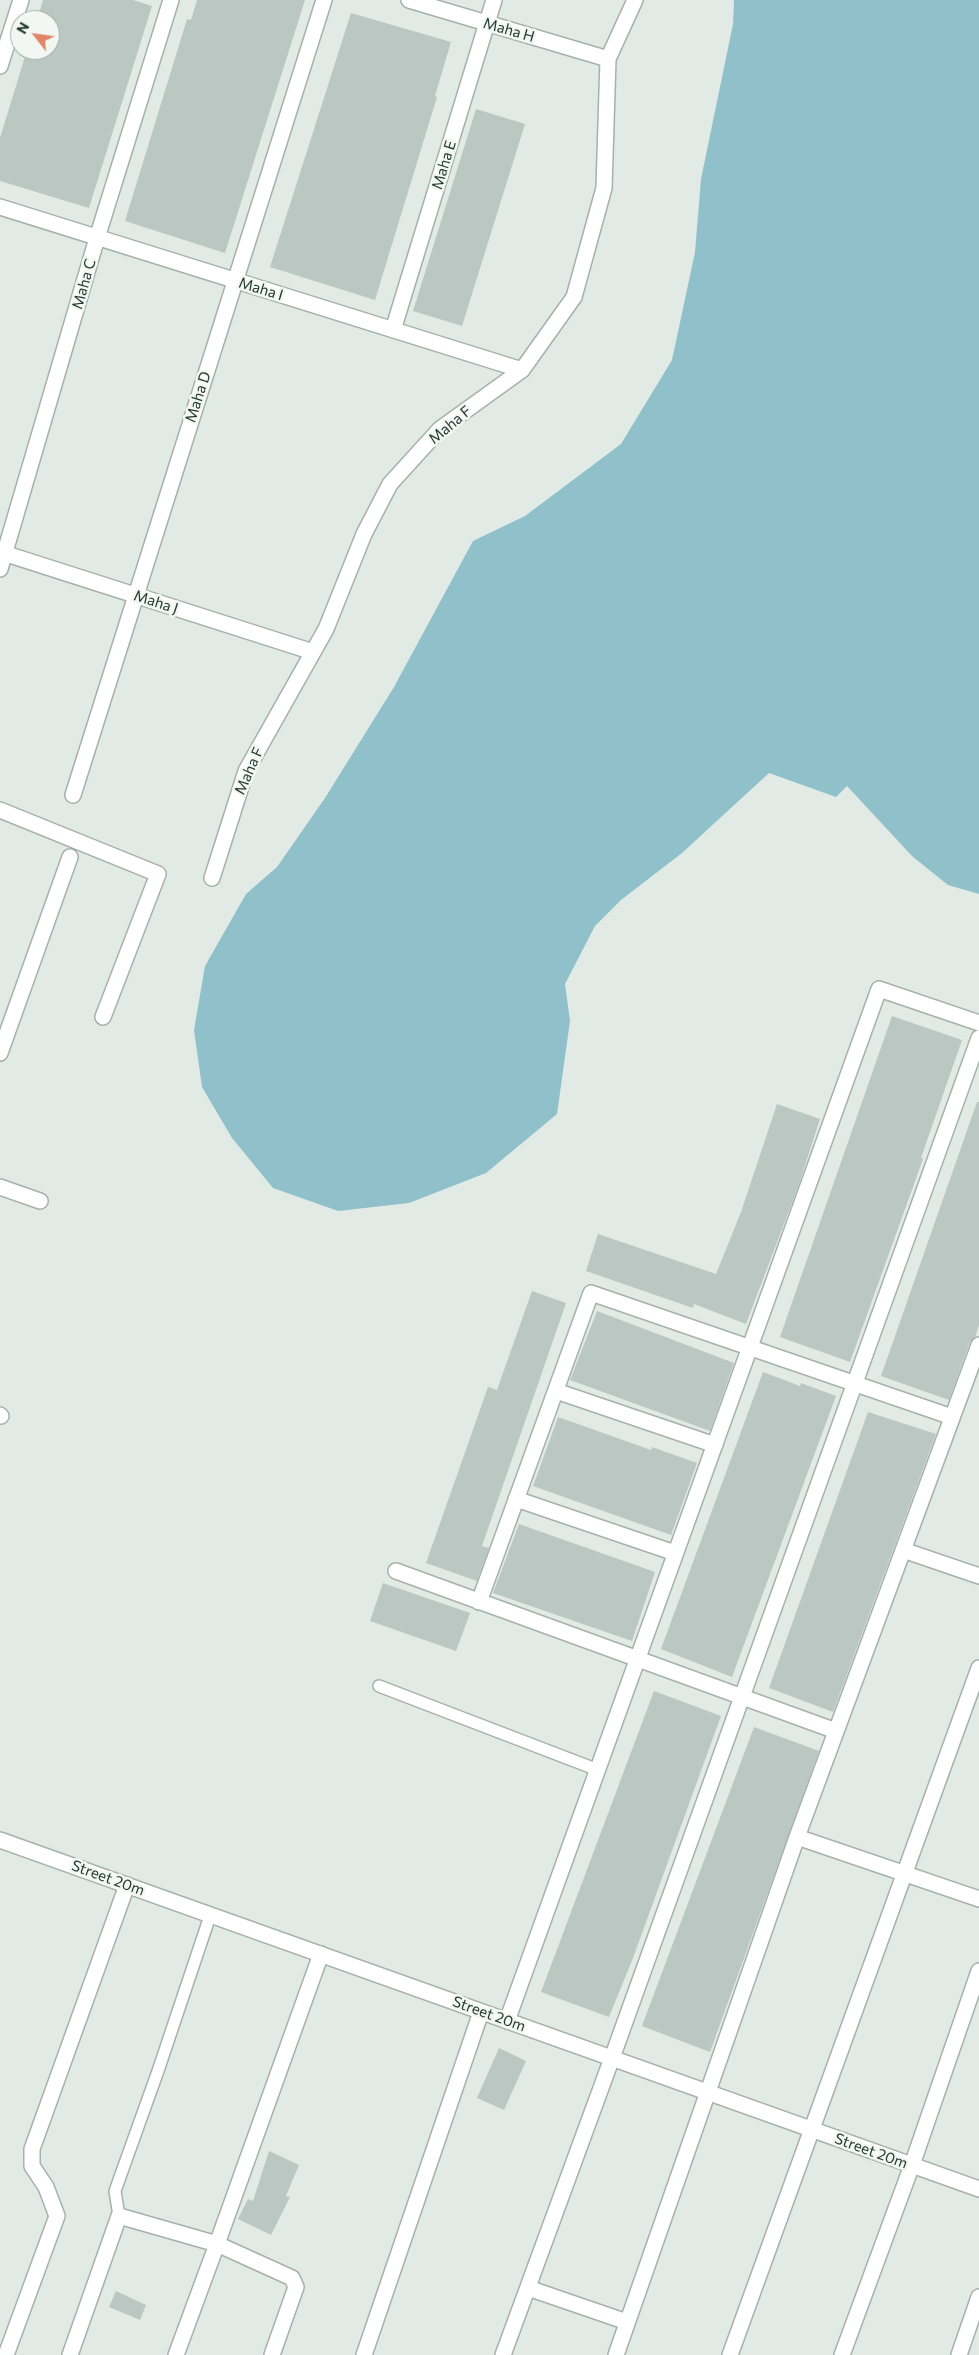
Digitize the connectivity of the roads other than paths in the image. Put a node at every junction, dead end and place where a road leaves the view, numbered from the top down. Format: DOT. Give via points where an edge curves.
graph roads {
  1 [pos="21,0"];
  2 [pos="171,0"];
  3 [pos="324,0"];
  4 [pos="409,0"];
  5 [pos="494,0"];
  6 [pos="635,0"];
  7 [pos="487,23"];
  8 [pos="608,59"];
  9 [pos="0,66"];
  10 [pos="0,207"];
  11 [pos="97,238"];
  12 [pos="235,281"];
  13 [pos="393,330"];
  14 [pos="522,370"];
  15 [pos="2,552"];
  16 [pos="0,569"];
  17 [pos="136,595"];
  18 [pos="313,652"];
  19 [pos="73,795"];
  20 [pos="0,810"];
  21 [pos="70,857"];
  22 [pos="212,878"];
  23 [pos="103,1017"];
  24 [pos="979,1024"];
  25 [pos="979,1038"];
  26 [pos="0,1052"];
  27 [pos="0,1187"];
  28 [pos="40,1201"];
  29 [pos="979,1345"];
  30 [pos="750,1348"];
  31 [pos="855,1384"];
  32 [pos="556,1391"];
  33 [pos="952,1417"];
  34 [pos="714,1446"];
  35 [pos="516,1500"];
  36 [pos="903,1550"];
  37 [pos="676,1553"];
  38 [pos="396,1571"];
  39 [pos="979,1576"];
  40 [pos="479,1602"];
  41 [pos="637,1659"];
  42 [pos="979,1668"];
  43 [pos="379,1686"];
  44 [pos="742,1697"];
  45 [pos="836,1731"];
  46 [pos="598,1770"];
  47 [pos="797,1838"];
  48 [pos="0,1840"];
  49 [pos="904,1872"];
  50 [pos="127,1885"];
  51 [pos="979,1899"];
  52 [pos="210,1916"];
  53 [pos="321,1954"];
  54 [pos="979,1971"];
  55 [pos="481,2012"];
  56 [pos="507,2021"];
  57 [pos="612,2058"];
  58 [pos="708,2092"];
  59 [pos="812,2130"];
  60 [pos="912,2165"];
  61 [pos="979,2189"];
  62 [pos="119,2216"];
  63 [pos="217,2244"];
  64 [pos="528,2288"];
  65 [pos="979,2297"];
  66 [pos="627,2322"];
  67 [pos="6,2355"];
  68 [pos="70,2355"];
  69 [pos="176,2355"];
  70 [pos="272,2355"];
  71 [pos="364,2355"];
  72 [pos="503,2355"];
  73 [pos="616,2355"];
  74 [pos="730,2355"];
  75 [pos="842,2355"];
  76 [pos="958,2355"];
  1 -- 9 [label="street"];
  2 -- 11 [label="street, Maha C"];
  3 -- 12 [label="street, Maha D"];
  4 -- 7 [label="street, Maha H"];
  5 -- 7 [label="street, Maha E"];
  6 -- 8 [label="street, Maha F"];
  7 -- 8 [label="street, Maha H"];
  7 -- 13 [label="street, Maha E"];
  8 -- 14 [label="street, Maha F" via="604,188 574,297"];
  10 -- 11 [label="street, Maha I"];
  11 -- 12 [label="street, Maha I"];
  11 -- 15 [label="street, Maha C"];
  12 -- 13 [label="street, Maha I"];
  12 -- 17 [label="street, Maha D"];
  13 -- 14 [label="street, Maha I"];
  14 -- 18 [label="street, Maha F" via="440,429 390,484 364,534 326,629"];
  15 -- 16 [label="street, Maha C"];
  15 -- 17 [label="street, Maha J"];
  17 -- 18 [label="street, Maha J"];
  17 -- 19 [label="street, Maha D"];
  18 -- 22 [label="street, Maha F" via="246,772"];
  20 -- 23 [label="street" via="158,874"];
  21 -- 26 [label="street"];
  24 -- 30 [label="street" via="879,988"];
  25 -- 31 [label="street"];
  27 -- 28 [label="street"];
  29 -- 33 [label="street"];
  30 -- 31 [label="street"];
  30 -- 32 [label="street" via="591,1294"];
  30 -- 34 [label="street"];
  31 -- 33 [label="street"];
  31 -- 44 [label="street"];
  32 -- 34 [label="street"];
  32 -- 35 [label="street"];
  33 -- 36 [label="street"];
  34 -- 37 [label="street"];
  35 -- 37 [label="street"];
  35 -- 40 [label="street"];
  36 -- 39 [label="street"];
  36 -- 45 [label="street"];
  37 -- 41 [label="street"];
  38 -- 40 [label="street"];
  40 -- 41 [label="street"];
  41 -- 44 [label="street"];
  41 -- 46 [label="street"];
  42 -- 49 [label="street"];
  43 -- 46 [label="lane"];
  44 -- 45 [label="street"];
  44 -- 57 [label="street"];
  45 -- 47 [label="street"];
  46 -- 56 [label="street"];
  47 -- 49 [label="street"];
  47 -- 58 [label="street"];
  48 -- 50 [label="street, Street 20m"];
  49 -- 51 [label="street"];
  49 -- 59 [label="street"];
  50 -- 52 [label="street, Street 20m"];
  50 -- 67 [label="street" via="32,2149 32,2166 46,2187 56,2216"];
  52 -- 53 [label="street, Street 20m"];
  52 -- 62 [label="lane" via="115,2191"];
  53 -- 55 [label="street, Street 20m"];
  53 -- 63 [label="street"];
  54 -- 60 [label="street"];
  55 -- 56 [label="street, Street 20m"];
  55 -- 71 [label="street"];
  56 -- 57 [label="street, Street 20m"];
  57 -- 58 [label="street, Street 20m"];
  57 -- 64 [label="street"];
  58 -- 59 [label="street, Street 20m"];
  58 -- 66 [label="street"];
  59 -- 60 [label="street, Street 20m"];
  59 -- 74 [label="street"];
  60 -- 61 [label="street, Street 20m"];
  60 -- 75 [label="street"];
  62 -- 63 [label="street"];
  62 -- 68 [label="street"];
  63 -- 69 [label="street"];
  63 -- 70 [label="street" via="296,2282"];
  64 -- 66 [label="street"];
  64 -- 72 [label="street"];
  65 -- 76 [label="street"];
  66 -- 73 [label="street"];
}
